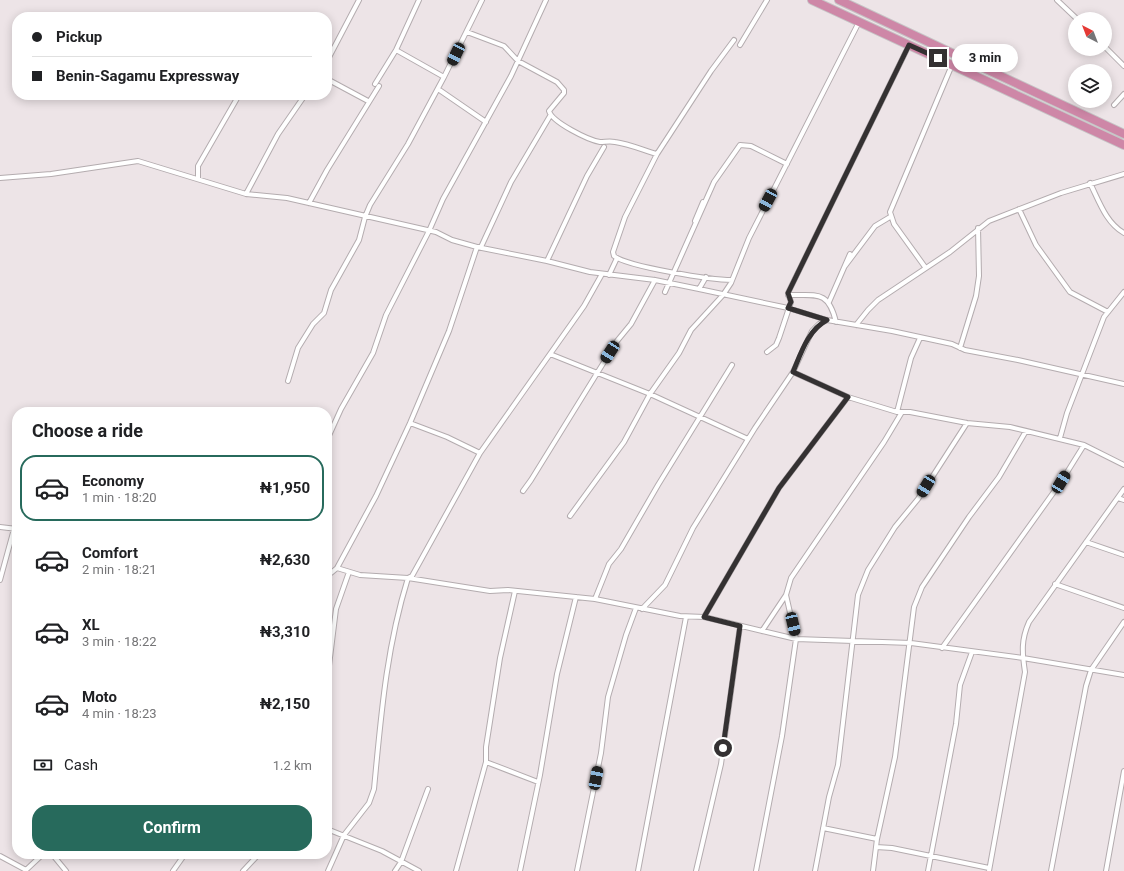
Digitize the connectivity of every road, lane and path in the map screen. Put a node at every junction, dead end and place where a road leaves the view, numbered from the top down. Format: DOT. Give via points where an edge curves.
graph roads {
  1 [pos="359,0"];
  2 [pos="419,0"];
  3 [pos="482,0"];
  4 [pos="546,0"];
  5 [pos="767,0"];
  6 [pos="812,0"];
  7 [pos="839,0"];
  8 [pos="1058,0"];
  9 [pos="1070,12"];
  10 [pos="860,22"];
  11 [pos="467,32"];
  12 [pos="734,40"];
  13 [pos="740,45"];
  14 [pos="909,45"];
  15 [pos="396,50"];
  16 [pos="332,51"];
  17 [pos="1112,54"];
  18 [pos="518,61"];
  19 [pos="953,64"];
  20 [pos="1124,66"];
  21 [pos="444,77"];
  22 [pos="332,82"];
  23 [pos="438,89"];
  24 [pos="1124,94"];
  25 [pos="236,100"];
  26 [pos="302,100"];
  27 [pos="368,101"];
  28 [pos="1114,105"];
  29 [pos="550,116"];
  30 [pos="486,122"];
  31 [pos="1124,134"];
  32 [pos="1124,144"];
  33 [pos="604,147"];
  34 [pos="657,154"];
  35 [pos="787,164"];
  36 [pos="1124,174"];
  37 [pos="0,178"];
  38 [pos="198,178"];
  39 [pos="1090,183"];
  40 [pos="246,194"];
  41 [pos="703,202"];
  42 [pos="308,203"];
  43 [pos="1019,209"];
  44 [pos="365,217"];
  45 [pos="890,217"];
  46 [pos="978,228"];
  47 [pos="429,231"];
  48 [pos="1124,233"];
  49 [pos="477,247"];
  50 [pos="850,254"];
  51 [pos="617,258"];
  52 [pos="547,261"];
  53 [pos="845,266"];
  54 [pos="925,267"];
  55 [pos="674,272"];
  56 [pos="602,274"];
  57 [pos="609,275"];
  58 [pos="706,277"];
  59 [pos="655,280"];
  60 [pos="732,280"];
  61 [pos="670,283"];
  62 [pos="699,289"];
  63 [pos="1124,292"];
  64 [pos="723,295"];
  65 [pos="788,295"];
  66 [pos="795,295"];
  67 [pos="791,302"];
  68 [pos="829,302"];
  69 [pos="788,308"];
  70 [pos="1108,312"];
  71 [pos="827,320"];
  72 [pos="836,322"];
  73 [pos="856,326"];
  74 [pos="920,338"];
  75 [pos="960,348"];
  76 [pos="767,352"];
  77 [pos="550,354"];
  78 [pos="732,365"];
  79 [pos="793,372"];
  80 [pos="596,373"];
  81 [pos="1082,376"];
  82 [pos="288,381"];
  83 [pos="1124,384"];
  84 [pos="650,394"];
  85 [pos="848,397"];
  86 [pos="899,412"];
  87 [pos="701,417"];
  88 [pos="410,423"];
  89 [pos="967,423"];
  90 [pos="332,429"];
  91 [pos="1026,431"];
  92 [pos="1060,438"];
  93 [pos="748,439"];
  94 [pos="1084,445"];
  95 [pos="480,454"];
  96 [pos="1124,465"];
  97 [pos="1124,489"];
  98 [pos="523,491"];
  99 [pos="1118,498"];
  100 [pos="1124,500"];
  101 [pos="570,516"];
  102 [pos="0,527"];
  103 [pos="12,529"];
  104 [pos="12,539"];
  105 [pos="1086,542"];
  106 [pos="1124,555"];
  107 [pos="337,568"];
  108 [pos="332,572"];
  109 [pos="349,572"];
  110 [pos="408,578"];
  111 [pos="0,580"];
  112 [pos="1055,584"];
  113 [pos="515,591"];
  114 [pos="786,595"];
  115 [pos="576,597"];
  116 [pos="595,599"];
  117 [pos="636,608"];
  118 [pos="1124,608"];
  119 [pos="642,609"];
  120 [pos="686,617"];
  121 [pos="704,617"];
  122 [pos="1124,622"];
  123 [pos="740,626"];
  124 [pos="762,631"];
  125 [pos="796,639"];
  126 [pos="332,641"];
  127 [pos="854,641"];
  128 [pos="911,643"];
  129 [pos="942,648"];
  130 [pos="972,652"];
  131 [pos="1023,658"];
  132 [pos="1091,670"];
  133 [pos="1124,674"];
  134 [pos="486,762"];
  135 [pos="1124,771"];
  136 [pos="538,782"];
  137 [pos="428,789"];
  138 [pos="823,828"];
  139 [pos="332,831"];
  140 [pos="344,835"];
  141 [pos="877,839"];
  142 [pos="876,847"];
  143 [pos="930,855"];
  144 [pos="0,856"];
  145 [pos="38,859"];
  146 [pos="56,859"];
  147 [pos="181,859"];
  148 [pos="254,859"];
  149 [pos="401,862"];
  150 [pos="989,870"];
  151 [pos="66,871"];
  152 [pos="173,871"];
  153 [pos="243,871"];
  154 [pos="328,871"];
  155 [pos="395,871"];
  156 [pos="418,871"];
  157 [pos="456,871"];
  158 [pos="520,871"];
  159 [pos="577,871"];
  160 [pos="638,871"];
  161 [pos="696,871"];
  162 [pos="756,871"];
  163 [pos="815,871"];
  164 [pos="872,871"];
  165 [pos="928,871"];
  166 [pos="1051,871"];
  167 [pos="1106,871"];
  1 -- 16 [label="street"];
  2 -- 15 [label="street"];
  3 -- 11 [label="street"];
  4 -- 18 [label="street"];
  5 -- 13 [label="street"];
  6 -- 10 [label="highway"];
  7 -- 31 [label="highway"];
  8 -- 9 [label="street"];
  10 -- 14 [label="highway"];
  10 -- 35 [label="street"];
  11 -- 18 [label="street" via="504,46"];
  11 -- 21 [label="street"];
  12 -- 34 [label="street" via="711,70"];
  14 -- 19 [label="highway"];
  14 -- 65 [label="street"];
  15 -- 21 [label="street"];
  15 -- 27 [label="street"];
  17 -- 20 [label="street"];
  18 -- 29 [label="street" via="549,77 564,90 550,107"];
  18 -- 30 [label="street"];
  19 -- 32 [label="highway"];
  19 -- 45 [label="street" via="891,206"];
  21 -- 23 [label="street"];
  22 -- 27 [label="street"];
  23 -- 30 [label="street"];
  23 -- 44 [label="street"];
  24 -- 28 [label="street"];
  25 -- 38 [label="street" via="198,166"];
  26 -- 40 [label="street" via="278,134"];
  27 -- 42 [label="street"];
  29 -- 34 [label="street" via="594,140 615,142"];
  29 -- 49 [label="street" via="511,182 481,247"];
  30 -- 47 [label="street" via="443,199"];
  33 -- 52 [label="street" via="587,176"];
  34 -- 51 [label="street" via="625,217 613,252"];
  35 -- 55 [label="street" via="751,146 740,145 714,182 665,292"];
  35 -- 60 [label="street" via="749,238"];
  36 -- 39 [label="street"];
  37 -- 38 [label="street" via="51,174 138,161"];
  38 -- 40 [label="street"];
  39 -- 43 [label="street"];
  39 -- 48 [label="street" via="1104,214 1117,230"];
  40 -- 42 [label="street"];
  41 -- 55 [label="street"];
  42 -- 44 [label="street"];
  43 -- 46 [label="street"];
  43 -- 70 [label="street" via="1036,245 1070,292"];
  44 -- 47 [label="street"];
  44 -- 82 [label="street" via="359,240 331,290 324,313 298,348"];
  45 -- 53 [label="street" via="875,226"];
  45 -- 54 [label="street"];
  46 -- 54 [label="street" via="950,252"];
  46 -- 75 [label="street" via="976,296"];
  47 -- 49 [label="street"];
  47 -- 90 [label="street" via="386,316 373,352"];
  49 -- 52 [label="street"];
  49 -- 88 [label="street" via="449,331"];
  50 -- 53 [label="street"];
  51 -- 55 [label="street" via="633,264"];
  51 -- 57 [label="street"];
  52 -- 56 [label="street"];
  53 -- 68 [label="street"];
  54 -- 73 [label="street" via="878,300"];
  55 -- 58 [label="street"];
  55 -- 61 [label="street"];
  56 -- 57 [label="street"];
  56 -- 77 [label="street" via="584,306"];
  57 -- 59 [label="street"];
  58 -- 60 [label="street"];
  58 -- 62 [label="street"];
  59 -- 61 [label="street"];
  59 -- 80 [label="street" via="630,324"];
  60 -- 64 [label="street"];
  61 -- 62 [label="street"];
  62 -- 64 [label="street"];
  63 -- 70 [label="street"];
  64 -- 69 [label="street"];
  64 -- 84 [label="street" via="691,330 679,353"];
  65 -- 66 [label="street"];
  65 -- 67 [label="street"];
  66 -- 67 [label="street"];
  66 -- 68 [label="street" via="820,296"];
  67 -- 69 [label="street"];
  68 -- 72 [label="street"];
  69 -- 71 [label="street"];
  69 -- 76 [label="street" via="776,345"];
  70 -- 81 [label="street"];
  71 -- 72 [label="street"];
  71 -- 79 [label="street" via="818,324 812,331"];
  72 -- 73 [label="street"];
  73 -- 74 [label="street"];
  74 -- 75 [label="street"];
  74 -- 86 [label="street" via="912,358"];
  75 -- 81 [label="street"];
  77 -- 80 [label="street"];
  77 -- 95 [label="street"];
  78 -- 87 [label="street"];
  79 -- 85 [label="street"];
  79 -- 93 [label="street"];
  80 -- 84 [label="street"];
  80 -- 98 [label="street"];
  81 -- 83 [label="street"];
  81 -- 92 [label="street"];
  84 -- 87 [label="street"];
  84 -- 101 [label="street" via="624,442"];
  85 -- 86 [label="street"];
  85 -- 121 [label="street" via="779,488"];
  86 -- 89 [label="street"];
  86 -- 114 [label="street" via="884,442 792,578"];
  87 -- 93 [label="street"];
  87 -- 116 [label="street" via="621,549 609,564"];
  88 -- 95 [label="street"];
  88 -- 107 [label="street" via="376,496"];
  89 -- 91 [label="street"];
  89 -- 127 [label="street" via="918,499 894,527 868,570 858,595"];
  91 -- 92 [label="street"];
  91 -- 128 [label="street" via="998,477 922,587 914,607"];
  92 -- 94 [label="street"];
  93 -- 119 [label="street" via="693,528 665,585"];
  94 -- 96 [label="street"];
  94 -- 129 [label="street" via="1061,482"];
  95 -- 110 [label="street" via="412,576"];
  97 -- 99 [label="street"];
  99 -- 100 [label="street"];
  99 -- 105 [label="street"];
  102 -- 103 [label="street"];
  104 -- 111 [label="street"];
  105 -- 106 [label="street"];
  105 -- 112 [label="street"];
  107 -- 108 [label="street"];
  107 -- 109 [label="street"];
  109 -- 110 [label="street"];
  109 -- 126 [label="street" via="336,609"];
  110 -- 113 [label="street" via="490,591"];
  110 -- 140 [label="street" via="397,616 384,681 374,789 369,803"];
  112 -- 118 [label="street"];
  112 -- 131 [label="street" via="1028,622 1023,636"];
  113 -- 115 [label="street"];
  113 -- 134 [label="street" via="500,658 486,747"];
  114 -- 124 [label="street"];
  114 -- 125 [label="street"];
  115 -- 116 [label="street"];
  115 -- 136 [label="street" via="557,674"];
  116 -- 117 [label="street"];
  117 -- 119 [label="street"];
  117 -- 159 [label="street" via="608,697 601,753"];
  119 -- 120 [label="street"];
  120 -- 121 [label="street"];
  120 -- 160 [label="street"];
  121 -- 123 [label="street"];
  122 -- 132 [label="street"];
  123 -- 124 [label="street"];
  123 -- 161 [label="street" via="721,764"];
  124 -- 125 [label="street"];
  125 -- 127 [label="street"];
  125 -- 162 [label="street" via="782,736"];
  127 -- 128 [label="street"];
  127 -- 138 [label="street" via="838,765"];
  128 -- 129 [label="street"];
  128 -- 141 [label="street" via="895,757"];
  129 -- 130 [label="street"];
  130 -- 131 [label="street"];
  130 -- 143 [label="street" via="960,685 956,724"];
  131 -- 132 [label="street"];
  131 -- 150 [label="street" via="1024,679"];
  132 -- 133 [label="street"];
  132 -- 166 [label="street"];
  134 -- 136 [label="street"];
  134 -- 157 [label="street"];
  135 -- 167 [label="street"];
  136 -- 158 [label="street"];
  137 -- 149 [label="street"];
  138 -- 141 [label="street"];
  138 -- 163 [label="street"];
  139 -- 140 [label="street"];
  140 -- 149 [label="street" via="382,850"];
  140 -- 154 [label="street"];
  141 -- 142 [label="street"];
  142 -- 143 [label="street"];
  142 -- 164 [label="street"];
  143 -- 150 [label="street"];
  143 -- 165 [label="street"];
  144 -- 145 [label="street" via="26,870"];
  146 -- 151 [label="street"];
  147 -- 152 [label="street"];
  148 -- 153 [label="street"];
  149 -- 155 [label="street"];
  149 -- 156 [label="street"];
}
